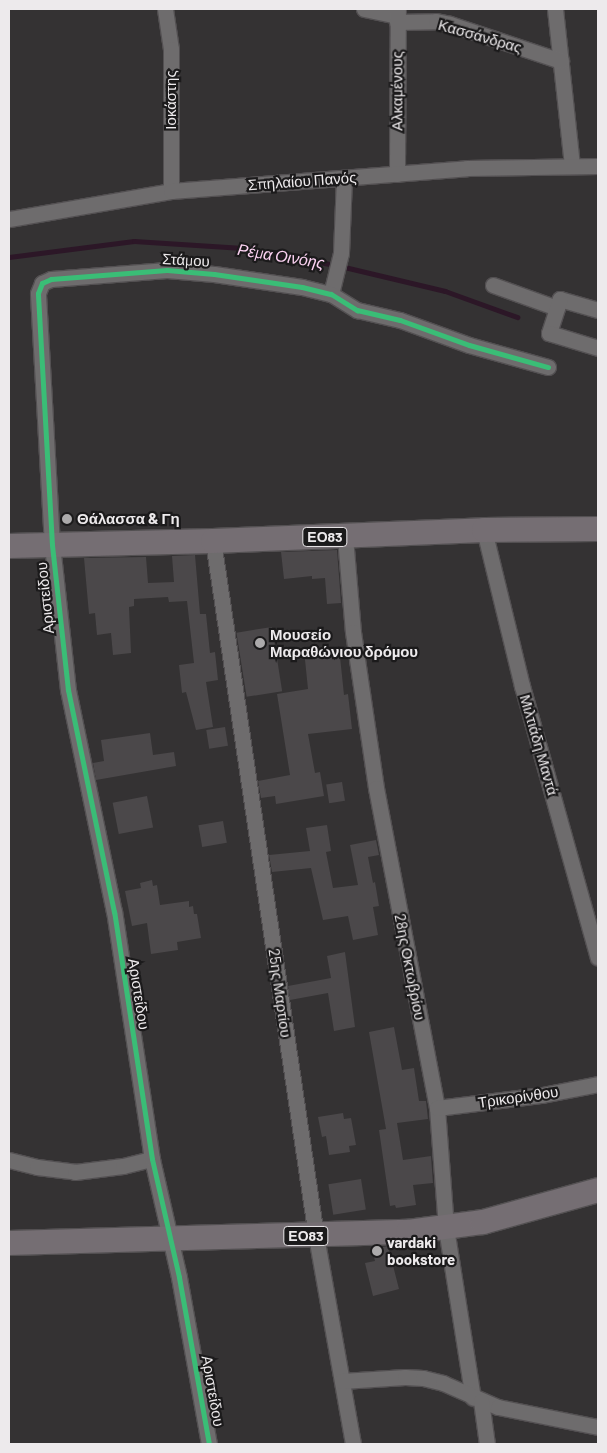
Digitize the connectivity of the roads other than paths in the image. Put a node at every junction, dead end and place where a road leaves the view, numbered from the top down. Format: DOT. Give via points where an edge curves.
graph roads {
  1 [pos="165,9"];
  2 [pos="364,9"];
  3 [pos="555,9"];
  4 [pos="398,16"];
  5 [pos="561,61"];
  6 [pos="572,165"];
  7 [pos="598,166"];
  8 [pos="398,174"];
  9 [pos="344,178"];
  10 [pos="171,191"];
  11 [pos="9,219"];
  12 [pos="493,285"];
  13 [pos="331,294"];
  14 [pos="557,308"];
  15 [pos="598,310"];
  16 [pos="598,348"];
  17 [pos="548,367"];
  18 [pos="598,529"];
  19 [pos="484,530"];
  20 [pos="345,537"];
  21 [pos="213,541"];
  22 [pos="52,545"];
  23 [pos="9,546"];
  24 [pos="598,958"];
  25 [pos="598,1084"];
  26 [pos="437,1108"];
  27 [pos="152,1159"];
  28 [pos="9,1160"];
  29 [pos="598,1190"];
  30 [pos="446,1228"];
  31 [pos="316,1236"];
  32 [pos="170,1239"];
  33 [pos="9,1243"];
  34 [pos="342,1382"];
  35 [pos="477,1400"];
  36 [pos="598,1427"];
  37 [pos="209,1444"];
  38 [pos="353,1444"];
  39 [pos="487,1444"];
  1 -- 10 [label="street, Ιοκάστης" via="170,49"];
  2 -- 4 [label="street, Κασσάνδρας"];
  3 -- 5 [label="street"];
  4 -- 5 [label="street, Κασσάνδρας" via="450,24"];
  4 -- 8 [label="street, Αλκαμένους"];
  5 -- 6 [label="street"];
  6 -- 7 [label="street, Σπηλαίου Πανός"];
  6 -- 8 [label="street, Σπηλαίου Πανός"];
  8 -- 9 [label="street, Σπηλαίου Πανός"];
  9 -- 10 [label="street, Σπηλαίου Πανός"];
  9 -- 13 [label="street" via="341,253"];
  10 -- 11 [label="street, Σπηλαίου Πανός"];
  12 -- 14 [label="street"];
  13 -- 17 [label="street, Στάμου" via="357,310 400,320 469,345"];
  13 -- 22 [label="street, Στάμου" via="292,285 167,270 51,279 42,283 38,293"];
  14 -- 15 [label="street" via="560,298"];
  14 -- 16 [label="street" via="549,333"];
  18 -- 19 [label="main road, ΕΟ83"];
  19 -- 20 [label="main road, ΕΟ83"];
  19 -- 24 [label="street, Μιλτιάδη Μαντά" via="522,686"];
  20 -- 21 [label="main road, ΕΟ83"];
  20 -- 26 [label="street, 28ης Οκτωβρίου" via="353,632 376,788"];
  21 -- 22 [label="main road, ΕΟ83"];
  21 -- 31 [label="street, 25ης Μαρτίου"];
  22 -- 23 [label="main road, ΕΟ83"];
  22 -- 27 [label="street, Αριστείδου" via="68,690 114,912"];
  25 -- 26 [label="street, Τρικορίνθου" via="542,1095"];
  26 -- 30 [label="street, 28ης Οκτωβρίου"];
  27 -- 28 [label="street" via="75,1172"];
  27 -- 32 [label="street, Αριστείδου"];
  29 -- 30 [label="main road, ΕΟ83" via="513,1215"];
  30 -- 31 [label="main road, ΕΟ83"];
  30 -- 35 [label="street, 28ης Οκτωβρίου"];
  31 -- 32 [label="main road, ΕΟ83"];
  31 -- 34 [label="street, 25ης Μαρτίου"];
  32 -- 33 [label="main road, ΕΟ83"];
  32 -- 37 [label="street, Αριστείδου"];
  34 -- 35 [label="street" via="423,1378 443,1383"];
  34 -- 38 [label="street, 25ης Μαρτίου"];
  35 -- 36 [label="street"];
  35 -- 39 [label="street, 28ης Οκτωβρίου"];
}
